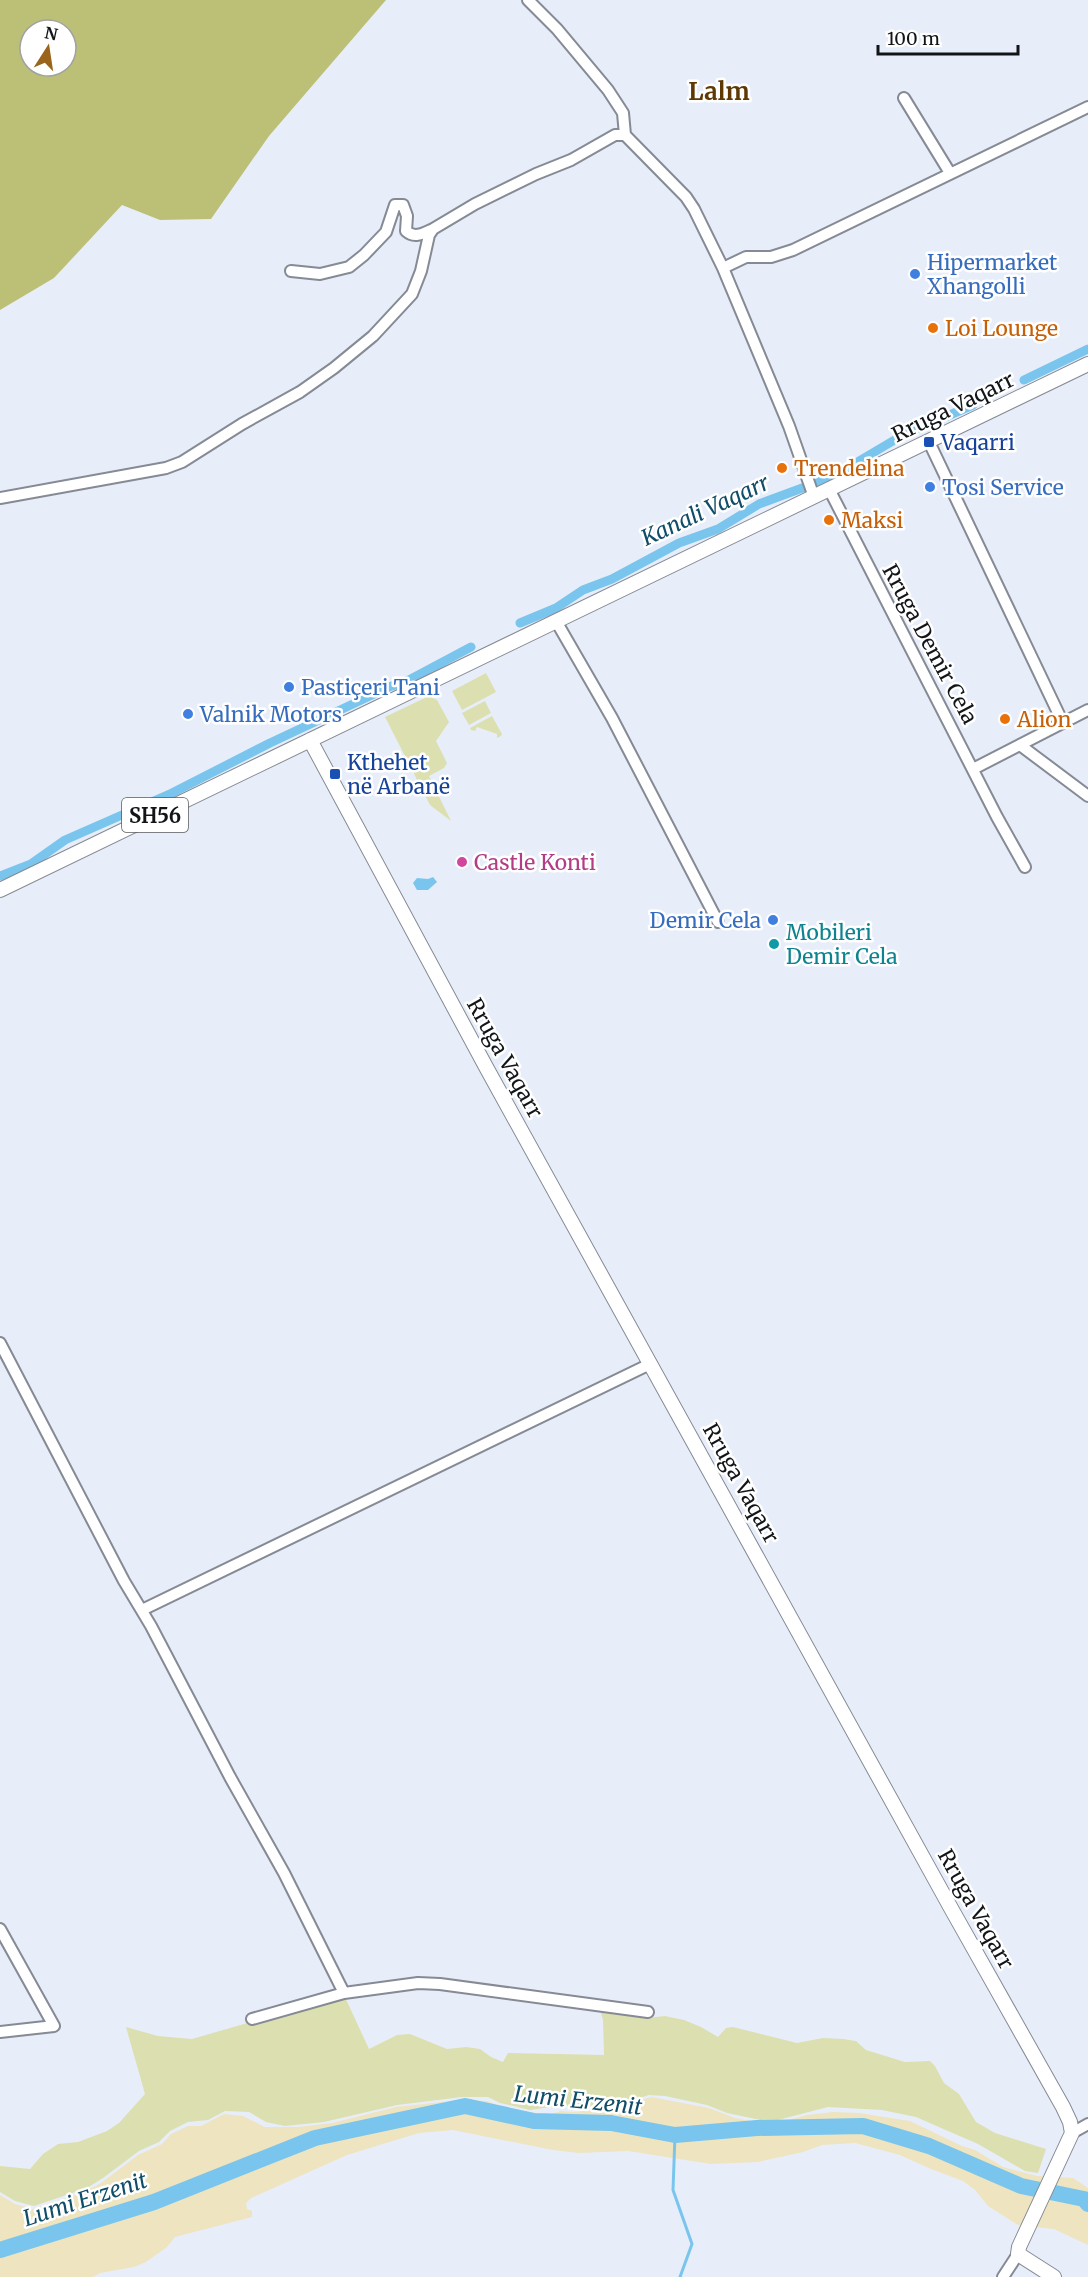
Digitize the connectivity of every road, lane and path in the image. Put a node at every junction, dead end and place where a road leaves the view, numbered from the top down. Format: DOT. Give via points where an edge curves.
graph roads {
  1 [pos="528,0"];
  2 [pos="904,98"];
  3 [pos="1088,107"];
  4 [pos="625,135"];
  5 [pos="950,173"];
  6 [pos="433,229"];
  7 [pos="723,268"];
  8 [pos="291,271"];
  9 [pos="1088,364"];
  10 [pos="929,442"];
  11 [pos="811,489"];
  12 [pos="829,489"];
  13 [pos="0,498"];
  14 [pos="556,621"];
  15 [pos="1088,710"];
  16 [pos="1063,723"];
  17 [pos="310,740"];
  18 [pos="1020,745"];
  19 [pos="973,769"];
  20 [pos="1088,795"];
  21 [pos="1025,867"];
  22 [pos="0,890"];
  23 [pos="718,922"];
  24 [pos="0,1342"];
  25 [pos="650,1364"];
  26 [pos="142,1610"];
  27 [pos="0,1929"];
  28 [pos="344,1993"];
  29 [pos="648,2012"];
  30 [pos="252,2019"];
  31 [pos="0,2032"];
  32 [pos="1088,2124"];
  33 [pos="1072,2133"];
  34 [pos="1018,2250"];
  35 [pos="1003,2277"];
  36 [pos="1054,2277"];
  1 -- 4 [label="street" via="608,90 622,113"];
  2 -- 5 [label="street"];
  3 -- 5 [label="street"];
  4 -- 6 [label="street" via="615,135"];
  4 -- 7 [label="street" via="686,196"];
  5 -- 7 [label="street" via="793,250 771,257 746,257"];
  6 -- 8 [label="street" via="410,235 406,231 406,209 395,205 386,231 349,267 320,274"];
  6 -- 13 [label="street" via="412,294 373,336 300,392 174,465"];
  7 -- 11 [label="street"];
  9 -- 10 [label="main road, Rruga Vaqarr / SH56"];
  10 -- 12 [label="main road, Rruga Vaqarr / SH56"];
  10 -- 16 [label="street"];
  11 -- 12 [label="main road, Rruga Vaqarr / SH56"];
  11 -- 14 [label="main road, Rruga Vaqarr / SH56"];
  12 -- 19 [label="street, Rruga Demir Cela"];
  14 -- 17 [label="main road, Rruga Vaqarr / SH56"];
  14 -- 23 [label="street" via="612,718"];
  15 -- 16 [label="street"];
  16 -- 18 [label="street"];
  17 -- 22 [label="main road, SH56"];
  17 -- 25 [label="main road, Rruga Vaqarr"];
  18 -- 19 [label="street"];
  18 -- 20 [label="street"];
  19 -- 21 [label="street, Rruga Demir Cela"];
  24 -- 26 [label="street"];
  25 -- 26 [label="street"];
  25 -- 33 [label="main road, Rruga Vaqarr" via="1063,2107"];
  26 -- 28 [label="street"];
  27 -- 31 [label="street" via="54,2026"];
  28 -- 29 [label="street" via="418,1983 440,1984"];
  28 -- 30 [label="street"];
  32 -- 33 [label="street"];
  33 -- 34 [label="main road"];
  34 -- 35 [label="street"];
  34 -- 36 [label="main road"];
}
